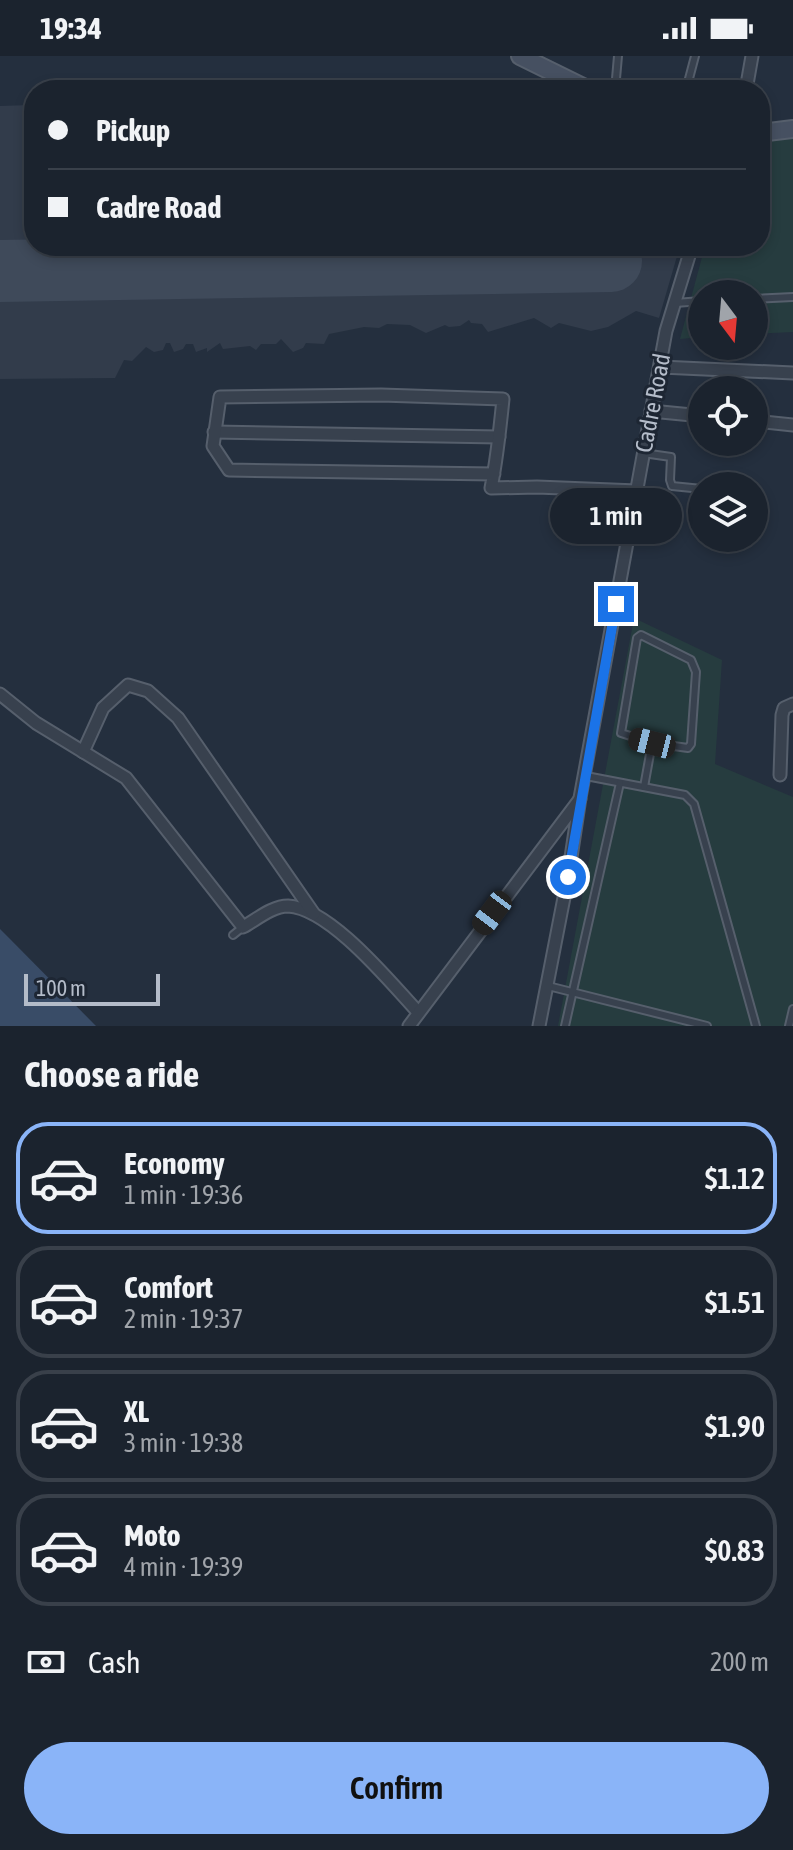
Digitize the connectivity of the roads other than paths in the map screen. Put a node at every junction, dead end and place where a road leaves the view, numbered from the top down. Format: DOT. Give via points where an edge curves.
graph roads {
  1 [pos="520,56"];
  2 [pos="618,56"];
  3 [pos="695,56"];
  4 [pos="752,56"];
  5 [pos="569,80"];
  6 [pos="616,80"];
  7 [pos="689,80"];
  8 [pos="748,80"];
  9 [pos="793,129"];
  10 [pos="770,132"];
  11 [pos="689,256"];
  12 [pos="793,297"];
  13 [pos="768,298"];
  14 [pos="688,302"];
  15 [pos="675,303"];
  16 [pos="661,367"];
  17 [pos="793,373"];
  18 [pos="651,411"];
  19 [pos="688,415"];
  20 [pos="768,422"];
  21 [pos="793,425"];
  22 [pos="214,432"];
  23 [pos="499,437"];
  24 [pos="643,453"];
  25 [pos="494,474"];
  26 [pos="688,488"];
  27 [pos="637,491"];
  28 [pos="0,694"];
  29 [pos="793,704"];
  30 [pos="652,743"];
  31 [pos="83,752"];
  32 [pos="780,775"];
  33 [pos="586,776"];
  34 [pos="620,783"];
  35 [pos="644,787"];
  36 [pos="580,798"];
  37 [pos="314,914"];
  38 [pos="548,986"];
  39 [pos="574,993"];
  40 [pos="793,1009"];
  41 [pos="418,1012"];
  42 [pos="412,1025"];
  43 [pos="539,1026"];
  44 [pos="565,1026"];
  45 [pos="707,1026"];
  46 [pos="756,1026"];
  47 [pos="789,1026"];
  1 -- 5 [label="main road"];
  2 -- 6 [label="lane"];
  3 -- 7 [label="lane"];
  4 -- 8 [label="street"];
  9 -- 10 [label="main road"];
  11 -- 15 [label="street, Cadre Road"];
  12 -- 13 [label="lane"];
  14 -- 15 [label="lane"];
  15 -- 16 [label="street, Cadre Road"];
  16 -- 17 [label="street"];
  16 -- 18 [label="street, Cadre Road"];
  18 -- 19 [label="street"];
  18 -- 24 [label="street, Cadre Road"];
  20 -- 21 [label="street"];
  22 -- 23 [label="street"];
  22 -- 23 [label="street" via="220,397 381,395 503,399"];
  22 -- 25 [label="street" via="213,446 229,470"];
  23 -- 25 [label="street"];
  24 -- 26 [label="lane" via="671,457 672,486"];
  24 -- 27 [label="street, Cadre Road"];
  25 -- 27 [label="street" via="491,488"];
  27 -- 33 [label="street, Cadre Road"];
  28 -- 31 [label="street"];
  29 -- 32 [label="street" via="782,715"];
  30 -- 30 [label="lane" via="683,749 691,744 696,672 691,660 641,635 620,730"];
  30 -- 35 [label="lane"];
  31 -- 37 [label="street" via="134,787 238,931 274,909 289,906"];
  31 -- 37 [label="street" via="103,708 128,685 148,691 178,718"];
  33 -- 34 [label="lane"];
  33 -- 36 [label="street, Cadre Road"];
  34 -- 35 [label="lane"];
  34 -- 39 [label="lane"];
  35 -- 46 [label="lane" via="685,795 694,804"];
  36 -- 38 [label="street, Cadre Road"];
  36 -- 41 [label="street"];
  37 -- 41 [label="street" via="340,931"];
  38 -- 39 [label="lane"];
  38 -- 43 [label="street, Cadre Road"];
  39 -- 44 [label="lane"];
  39 -- 45 [label="lane"];
  40 -- 47 [label="lane"];
  41 -- 42 [label="street"];
}
